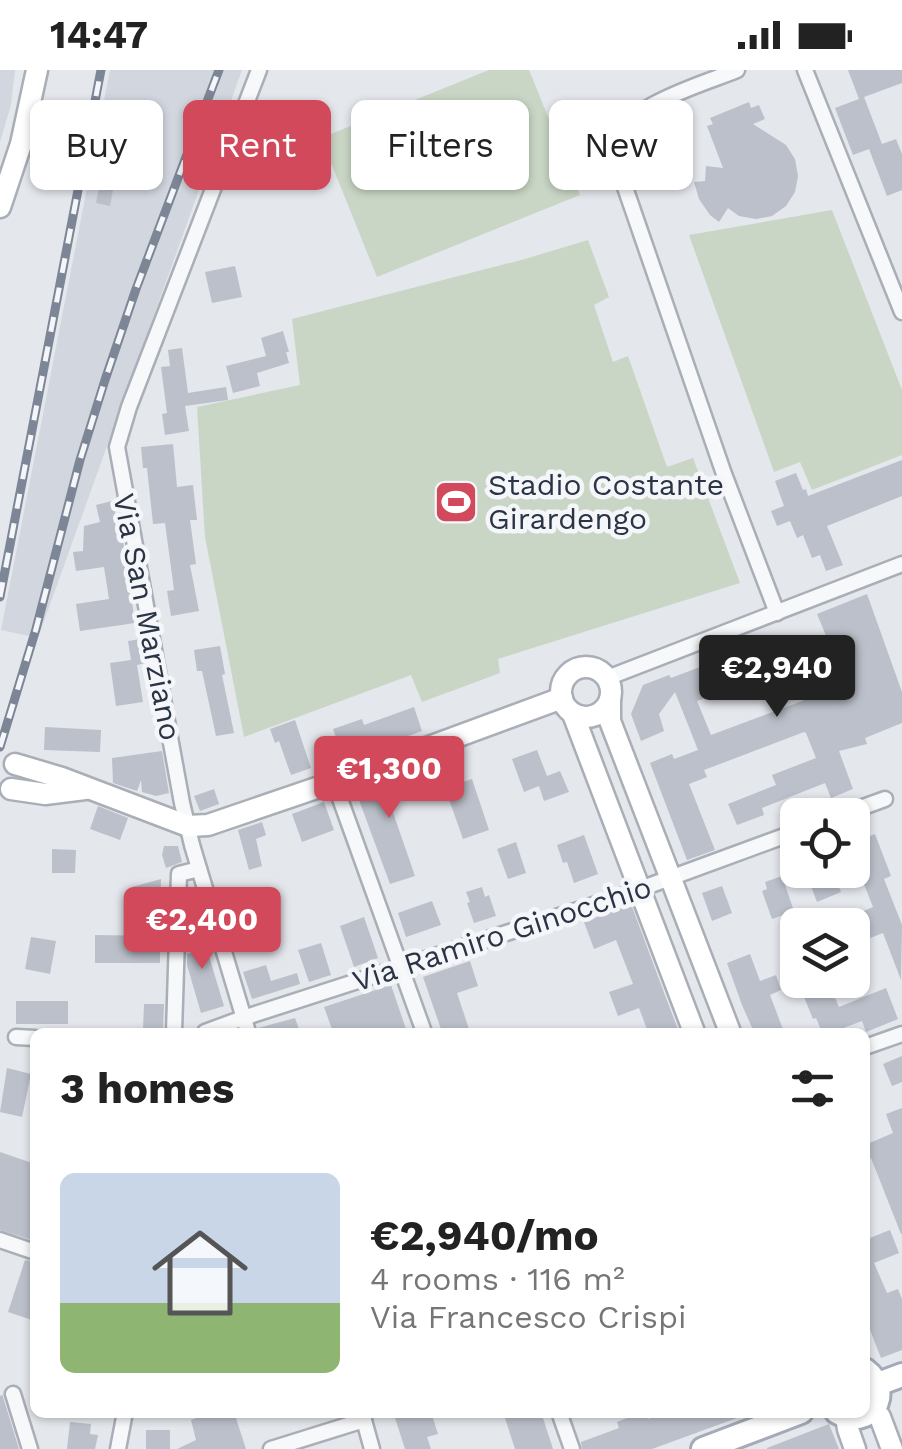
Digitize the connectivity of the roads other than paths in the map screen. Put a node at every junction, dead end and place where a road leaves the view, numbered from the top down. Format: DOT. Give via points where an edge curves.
graph roads {
  1 [pos="37,70"];
  2 [pos="258,70"];
  3 [pos="737,70"];
  4 [pos="804,70"];
  5 [pos="0,206"];
  6 [pos="902,312"];
  7 [pos="902,564"];
  8 [pos="777,613"];
  9 [pos="608,678"];
  10 [pos="610,700"];
  11 [pos="568,706"];
  12 [pos="15,764"];
  13 [pos="334,782"];
  14 [pos="86,788"];
  15 [pos="11,789"];
  16 [pos="885,799"];
  17 [pos="870,805"];
  18 [pos="188,826"];
  19 [pos="780,838"];
  20 [pos="199,869"];
  21 [pos="671,878"];
  22 [pos="640,890"];
  23 [pos="401,967"];
  24 [pos="245,1025"];
  25 [pos="174,1028"];
  26 [pos="423,1028"];
  27 [pos="692,1028"];
  28 [pos="728,1028"];
  29 [pos="902,1034"];
  30 [pos="16,1036"];
  31 [pos="30,1037"];
  32 [pos="870,1045"];
  33 [pos="0,1240"];
  34 [pos="30,1250"];
  35 [pos="902,1375"];
  36 [pos="871,1377"];
  37 [pos="12,1394"];
  38 [pos="874,1409"];
  39 [pos="870,1411"];
  40 [pos="123,1418"];
  41 [pos="357,1418"];
  42 [pos="364,1418"];
  43 [pos="561,1418"];
  44 [pos="785,1418"];
  45 [pos="843,1418"];
  46 [pos="30,1449"];
  47 [pos="118,1449"];
  48 [pos="271,1449"];
  49 [pos="372,1449"];
  50 [pos="572,1449"];
  51 [pos="703,1449"];
  52 [pos="856,1449"];
  53 [pos="892,1449"];
  1 -- 5 [label="street"];
  2 -- 18 [label="street, Via San Marziano" via="117,447"];
  3 -- 8 [label="street" via="637,114 616,143 618,167"];
  4 -- 6 [label="street"];
  7 -- 8 [label="street"];
  8 -- 9 [label="street"];
  9 -- 10 [label="street"];
  9 -- 11 [label="street" via="580,667 566,676"];
  10 -- 11 [label="street" via="588,717"];
  10 -- 21 [label="street" via="610,721"];
  11 -- 13 [label="street"];
  11 -- 22 [label="street"];
  12 -- 14 [label="street"];
  13 -- 18 [label="street" via="232,818"];
  13 -- 23 [label="street"];
  14 -- 15 [label="street" via="45,794"];
  14 -- 18 [label="street"];
  16 -- 17 [label="street"];
  18 -- 20 [label="street, Via San Marziano"];
  19 -- 21 [label="street, Via Ramiro Ginocchio"];
  20 -- 24 [label="street, Via San Marziano"];
  20 -- 25 [label="street" via="179,874"];
  21 -- 22 [label="street, Via Ramiro Ginocchio"];
  21 -- 28 [label="street"];
  22 -- 23 [label="street, Via Ramiro Ginocchio"];
  22 -- 27 [label="street"];
  23 -- 24 [label="street, Via Ramiro Ginocchio"];
  23 -- 26 [label="street"];
  29 -- 32 [label="street"];
  30 -- 31 [label="street"];
  33 -- 34 [label="street"];
  35 -- 36 [label="main road"];
  36 -- 38 [label="main road" via="879,1397"];
  37 -- 46 [label="street"];
  38 -- 39 [label="main road"];
  38 -- 53 [label="street"];
  40 -- 47 [label="street"];
  41 -- 48 [label="street"];
  42 -- 49 [label="street"];
  43 -- 50 [label="street"];
  44 -- 51 [label="main road"];
  45 -- 52 [label="street"];
}
